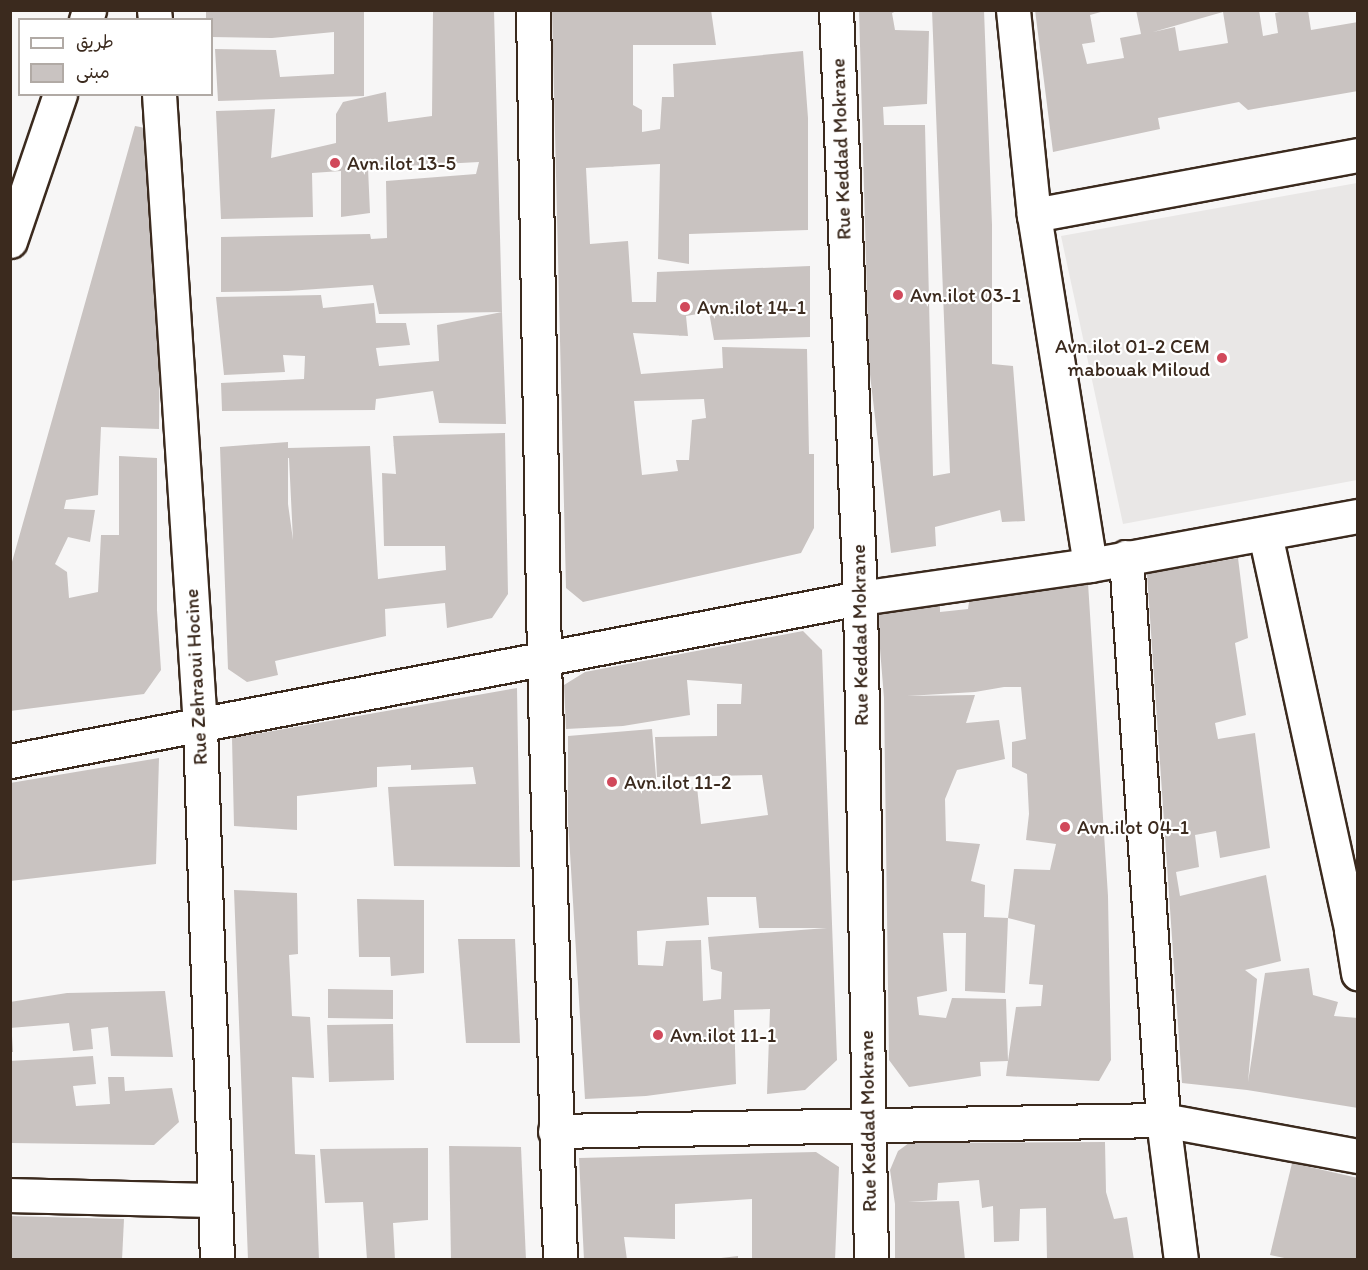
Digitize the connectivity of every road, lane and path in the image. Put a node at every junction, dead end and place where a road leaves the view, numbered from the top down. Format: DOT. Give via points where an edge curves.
graph roads {
  1 [pos="533,10"];
  2 [pos="836,10"];
  3 [pos="1013,10"];
  4 [pos="59,96"];
  5 [pos="159,96"];
  6 [pos="1358,155"];
  7 [pos="1034,215"];
  8 [pos="10,241"];
  9 [pos="1358,516"];
  10 [pos="1265,534"];
  11 [pos="1126,557"];
  12 [pos="1090,565"];
  13 [pos="860,598"];
  14 [pos="544,659"];
  15 [pos="200,726"];
  16 [pos="10,761"];
  17 [pos="1358,973"];
  18 [pos="1163,1120"];
  19 [pos="868,1124"];
  20 [pos="555,1131"];
  21 [pos="1358,1156"];
  22 [pos="10,1195"];
  23 [pos="215,1200"];
  24 [pos="217,1260"];
  25 [pos="560,1260"];
  26 [pos="871,1260"];
  27 [pos="1182,1260"];
  1 -- 14 [label="street"];
  2 -- 13 [label="street, Rue Keddad Mokrane"];
  3 -- 7 [label="street"];
  4 -- 8 [label="street"];
  5 -- 15 [label="street, Rue Zehraoui Hocine"];
  6 -- 7 [label="street"];
  7 -- 12 [label="street"];
  9 -- 10 [label="street"];
  10 -- 11 [label="street"];
  10 -- 17 [label="street"];
  11 -- 12 [label="street"];
  11 -- 18 [label="street"];
  12 -- 13 [label="street"];
  13 -- 14 [label="street"];
  13 -- 19 [label="street, Rue Keddad Mokrane"];
  14 -- 15 [label="street"];
  14 -- 20 [label="street"];
  15 -- 16 [label="street"];
  15 -- 23 [label="street, Rue Zehraoui Hocine"];
  18 -- 19 [label="street"];
  18 -- 21 [label="street"];
  18 -- 27 [label="street"];
  19 -- 20 [label="street"];
  19 -- 26 [label="street, Rue Keddad Mokrane"];
  20 -- 25 [label="street"];
  22 -- 23 [label="street"];
  23 -- 24 [label="street, Rue Zehraoui Hocine"];
}
